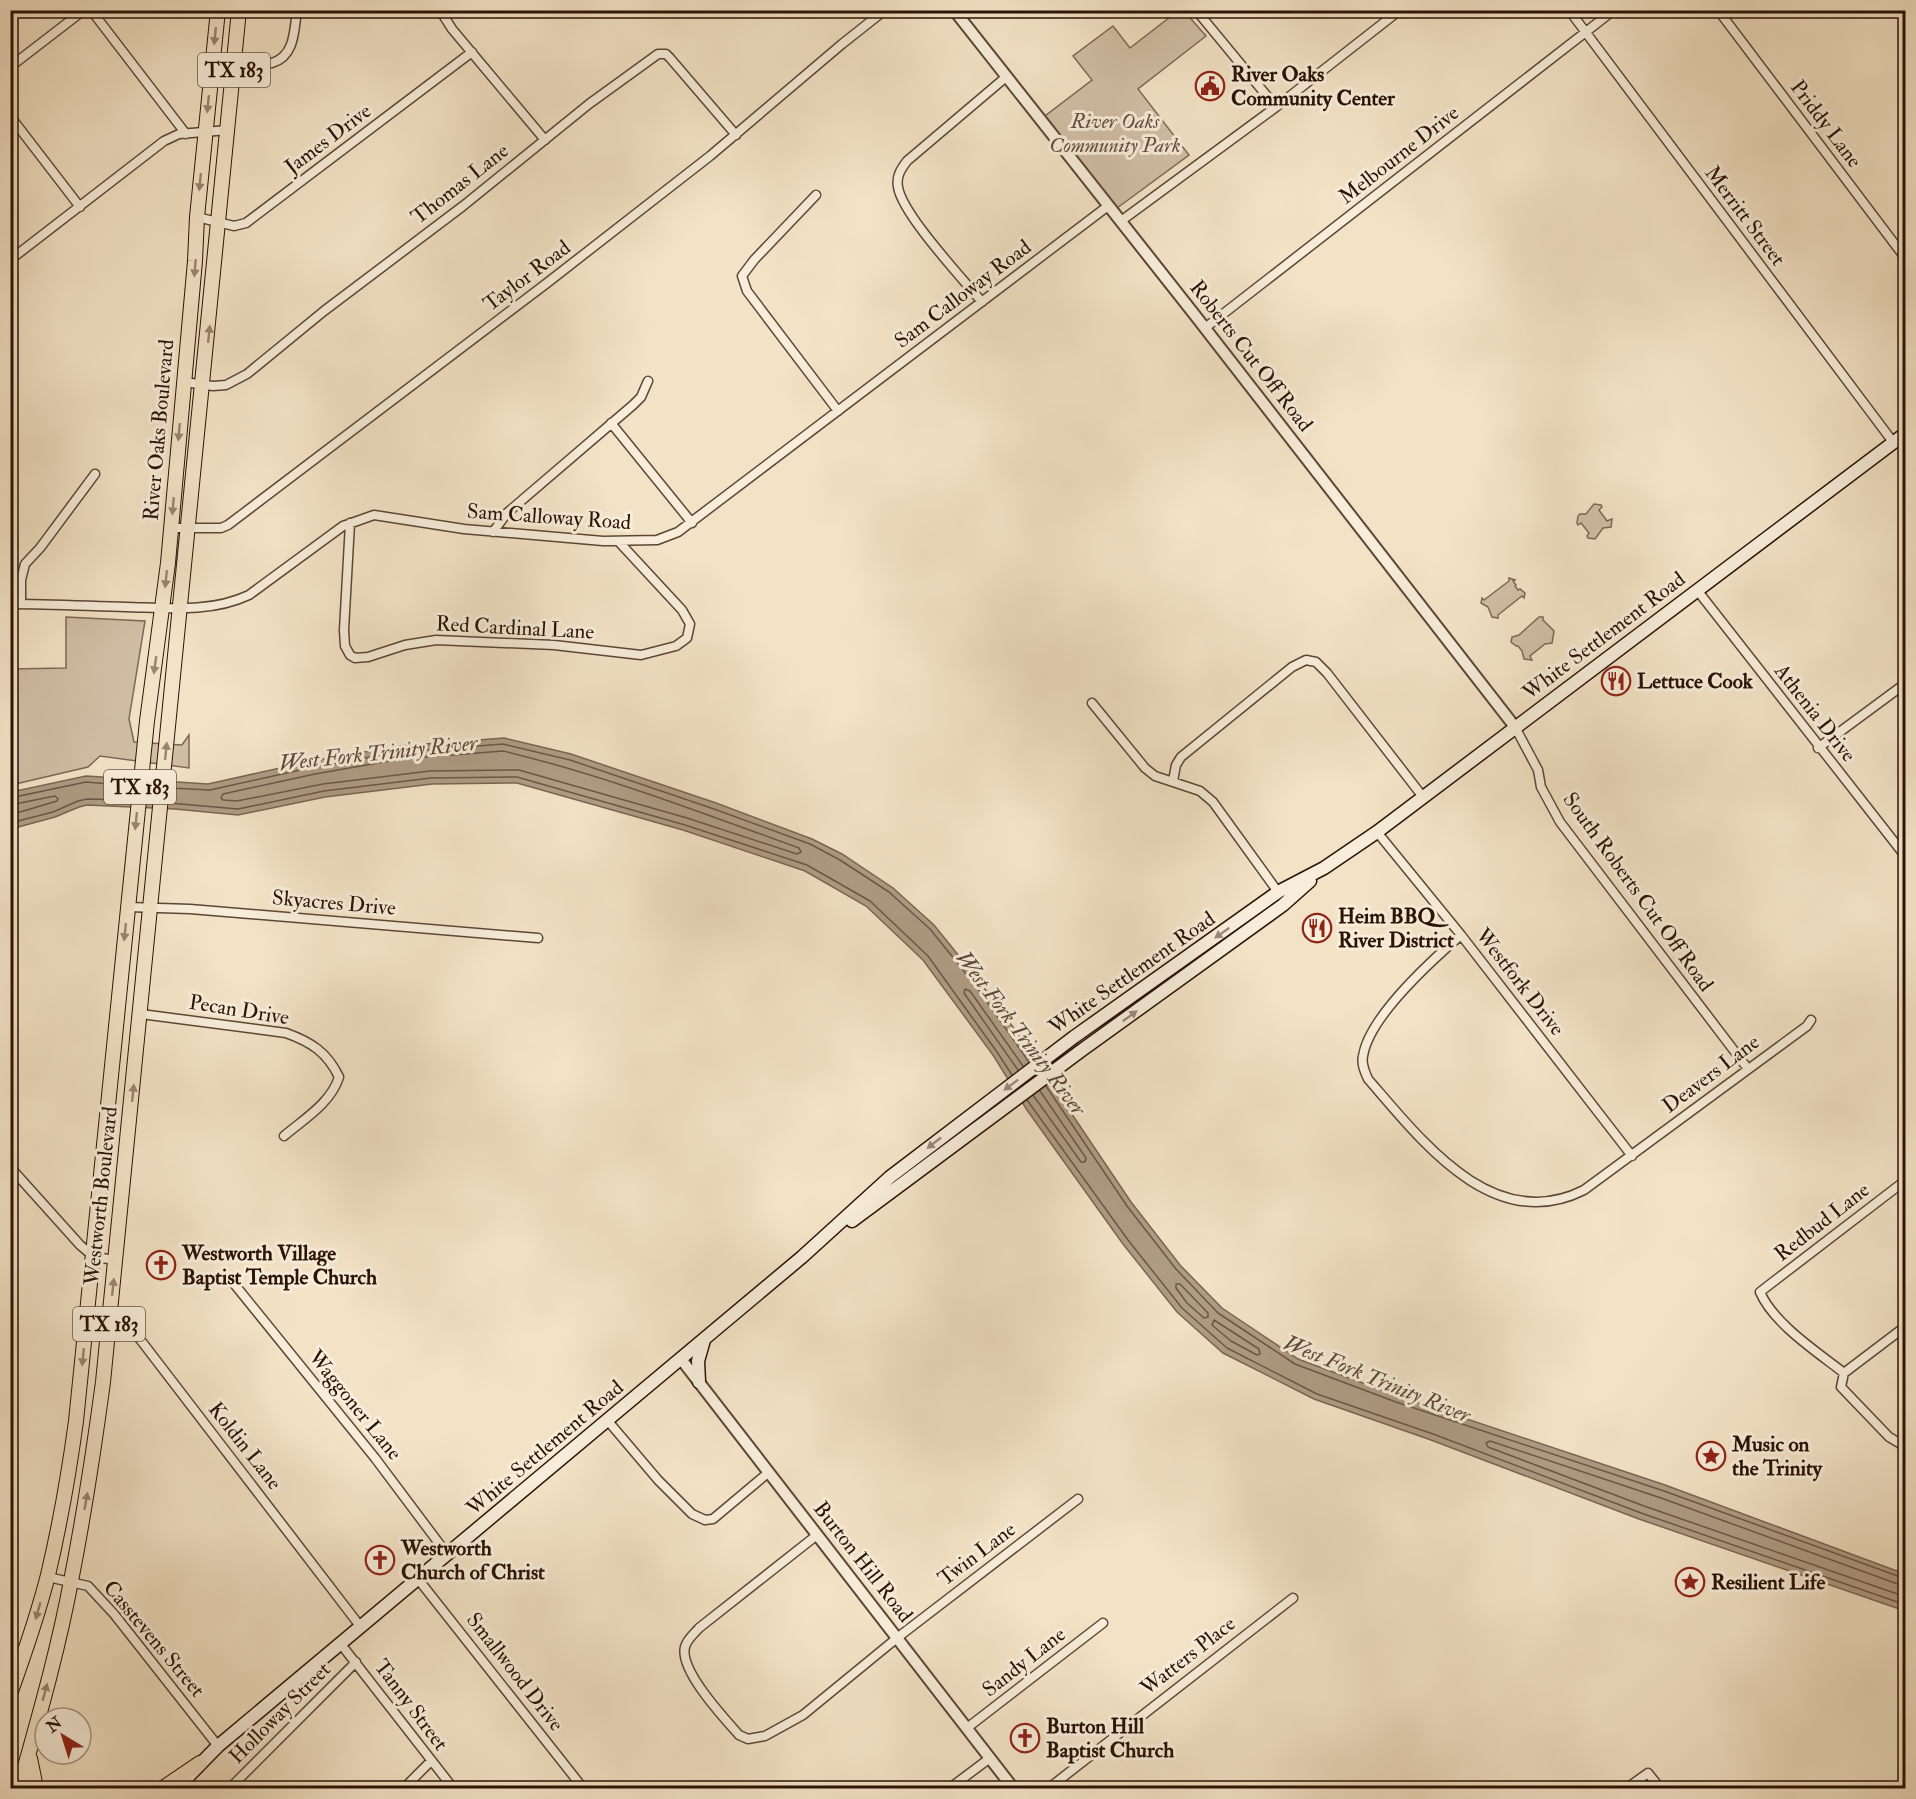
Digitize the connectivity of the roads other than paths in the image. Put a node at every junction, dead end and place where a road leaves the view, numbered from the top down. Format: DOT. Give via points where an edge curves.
graph roads {
  1 [pos="84,10"];
  2 [pos="90,10"];
  3 [pos="218,10"];
  4 [pos="240,10"];
  5 [pos="297,10"];
  6 [pos="440,10"];
  7 [pos="885,10"];
  8 [pos="954,10"];
  9 [pos="1196,10"];
  10 [pos="1400,10"];
  11 [pos="1569,10"];
  12 [pos="1614,10"];
  13 [pos="1718,10"];
  14 [pos="1586,33"];
  15 [pos="471,52"];
  16 [pos="213,61"];
  17 [pos="235,62"];
  18 [pos="10,67"];
  19 [pos="1006,77"];
  20 [pos="1276,107"];
  21 [pos="10,116"];
  22 [pos="228,130"];
  23 [pos="205,132"];
  24 [pos="186,134"];
  25 [pos="736,135"];
  26 [pos="545,140"];
  27 [pos="816,195"];
  28 [pos="1108,206"];
  29 [pos="80,207"];
  30 [pos="197,217"];
  31 [pos="1121,221"];
  32 [pos="219,223"];
  33 [pos="10,260"];
  34 [pos="1905,260"];
  35 [pos="982,302"];
  36 [pos="1205,328"];
  37 [pos="648,381"];
  38 [pos="184,382"];
  39 [pos="204,384"];
  40 [pos="838,411"];
  41 [pos="611,423"];
  42 [pos="1905,433"];
  43 [pos="1893,442"];
  44 [pos="95,474"];
  45 [pos="350,523"];
  46 [pos="692,523"];
  47 [pos="171,528"];
  48 [pos="189,529"];
  49 [pos="493,532"];
  50 [pos="619,542"];
  51 [pos="1697,590"];
  52 [pos="10,604"];
  53 [pos="21,604"];
  54 [pos="163,608"];
  55 [pos="181,609"];
  56 [pos="1905,683"];
  57 [pos="1092,703"];
  58 [pos="1515,727"];
  59 [pos="1818,748"];
  60 [pos="1173,781"];
  61 [pos="1423,797"];
  62 [pos="1377,832"];
  63 [pos="156,851"];
  64 [pos="133,852"];
  65 [pos="1905,857"];
  66 [pos="1324,868"];
  67 [pos="1278,892"];
  68 [pos="128,908"];
  69 [pos="150,909"];
  70 [pos="1256,917"];
  71 [pos="1461,935"];
  72 [pos="538,938"];
  73 [pos="141,1014"];
  74 [pos="1811,1020"];
  75 [pos="1748,1069"];
  76 [pos="284,1136"];
  77 [pos="1632,1156"];
  78 [pos="10,1167"];
  79 [pos="1905,1180"];
  80 [pos="94,1257"];
  81 [pos="802,1257"];
  82 [pos="116,1260"];
  83 [pos="231,1280"];
  84 [pos="88,1314"];
  85 [pos="110,1316"];
  86 [pos="1905,1326"];
  87 [pos="704,1340"];
  88 [pos="681,1359"];
  89 [pos="1844,1373"];
  90 [pos="699,1382"];
  91 [pos="608,1421"];
  92 [pos="1905,1447"];
  93 [pos="768,1472"];
  94 [pos="1078,1499"];
  95 [pos="817,1535"];
  96 [pos="447,1554"];
  97 [pos="48,1577"];
  98 [pos="418,1579"];
  99 [pos="71,1582"];
  100 [pos="1293,1598"];
  101 [pos="1103,1623"];
  102 [pos="360,1626"];
  103 [pos="897,1638"];
  104 [pos="340,1643"];
  105 [pos="356,1662"];
  106 [pos="10,1694"];
  107 [pos="967,1728"];
  108 [pos="218,1746"];
  109 [pos="29,1751"];
  110 [pos="990,1758"];
  111 [pos="431,1761"];
  112 [pos="200,1763"];
  113 [pos="19,1788"];
  114 [pos="36,1788"];
  115 [pos="163,1788"];
  116 [pos="177,1788"];
  117 [pos="230,1788"];
  118 [pos="404,1788"];
  119 [pos="453,1788"];
  120 [pos="583,1788"];
  121 [pos="950,1788"];
  122 [pos="1013,1788"];
  123 [pos="1049,1788"];
  124 [pos="1627,1788"];
  125 [pos="1660,1788"];
  1 -- 18 [label="street"];
  2 -- 24 [label="street"];
  3 -- 16 [label="main road, River Oaks Boulevard / TX 183, one-way"];
  4 -- 17 [label="main road, River Oaks Boulevard / TX 183"];
  5 -- 17 [label="street" via="287,55 272,63"];
  6 -- 15 [label="street"];
  7 -- 25 [label="street, Taylor Road"];
  8 -- 19 [label="street, Roberts Cut Off Road"];
  9 -- 20 [label="street"];
  10 -- 20 [label="street"];
  11 -- 14 [label="street, Merritt Street"];
  12 -- 14 [label="street, Melbourne Drive"];
  13 -- 34 [label="street, Priddy Lane"];
  14 -- 36 [label="street, Melbourne Drive"];
  14 -- 43 [label="street, Merritt Street"];
  15 -- 26 [label="street"];
  15 -- 32 [label="street, James Drive" via="246,223"];
  16 -- 17 [label="street"];
  16 -- 23 [label="main road, River Oaks Boulevard / TX 183, one-way"];
  17 -- 22 [label="main road, River Oaks Boulevard / TX 183"];
  19 -- 28 [label="street, Roberts Cut Off Road"];
  19 -- 35 [label="street" via="898,173 898,187 915,220"];
  20 -- 31 [label="street"];
  21 -- 29 [label="street"];
  22 -- 23 [label="street"];
  22 -- 32 [label="main road, River Oaks Boulevard / TX 183"];
  23 -- 24 [label="street"];
  23 -- 30 [label="main road, River Oaks Boulevard / TX 183, one-way"];
  24 -- 29 [label="street" via="164,141"];
  25 -- 26 [label="street, Thomas Lane" via="662,53"];
  25 -- 48 [label="street, Taylor Road" via="228,525"];
  26 -- 39 [label="street, Thomas Lane" via="247,374 226,385"];
  27 -- 40 [label="street" via="742,276 747,291"];
  28 -- 31 [label="street, Roberts Cut Off Road"];
  28 -- 35 [label="street, Sam Calloway Road"];
  29 -- 33 [label="street"];
  30 -- 32 [label="street, James Drive"];
  30 -- 38 [label="main road, River Oaks Boulevard / TX 183, one-way"];
  31 -- 36 [label="street, Roberts Cut Off Road"];
  39 -- 32 [label="main road, River Oaks Boulevard / TX 183, one-way"];
  35 -- 40 [label="street, Sam Calloway Road"];
  36 -- 58 [label="street, Roberts Cut Off Road"];
  37 -- 41 [label="street" via="641,397"];
  38 -- 39 [label="street, Thomas Lane"];
  38 -- 47 [label="main road, River Oaks Boulevard / TX 183, one-way"];
  39 -- 48 [label="main road, River Oaks Boulevard / TX 183"];
  40 -- 46 [label="street, Sam Calloway Road"];
  41 -- 46 [label="street"];
  41 -- 49 [label="street" via="507,513"];
  42 -- 43 [label="main road, White Settlement Road"];
  43 -- 51 [label="main road, White Settlement Road"];
  44 -- 53 [label="street" via="25,564"];
  45 -- 49 [label="street, Sam Calloway Road" via="374,515"];
  45 -- 50 [label="street, Red Cardinal Lane" via="344,630 345,646 355,658 436,640 554,645 641,655 676,646 687,638 690,624 682,610"];
  45 -- 55 [label="street, Sam Calloway Road" via="249,595 215,606"];
  46 -- 50 [label="street, Sam Calloway Road" via="657,540"];
  47 -- 48 [label="street, Taylor Road"];
  47 -- 54 [label="main road, River Oaks Boulevard / TX 183, one-way"];
  48 -- 55 [label="main road, River Oaks Boulevard / TX 183"];
  49 -- 50 [label="street, Sam Calloway Road"];
  51 -- 58 [label="main road, White Settlement Road"];
  51 -- 59 [label="street, Athenia Drive"];
  52 -- 53 [label="street, Sam Calloway Road"];
  53 -- 54 [label="street, Sam Calloway Road"];
  54 -- 55 [label="street, Sam Calloway Road"];
  54 -- 64 [label="main road, River Oaks Boulevard / TX 183, one-way"];
  63 -- 55 [label="main road, River Oaks Boulevard / TX 183, one-way"];
  56 -- 59 [label="street"];
  57 -- 60 [label="street" via="1144,768"];
  58 -- 61 [label="main road, White Settlement Road"];
  58 -- 75 [label="street, South Roberts Cut Off Road" via="1560,822"];
  59 -- 65 [label="street, Athenia Drive"];
  60 -- 61 [label="street" via="1181,757 1292,667 1306,660 1316,662 1327,673"];
  60 -- 67 [label="street" via="1200,790 1213,802"];
  61 -- 62 [label="main road, White Settlement Road"];
  62 -- 66 [label="main road, White Settlement Road"];
  62 -- 71 [label="street, Westfork Drive"];
  63 -- 69 [label="main road, Westworth Boulevard / TX 183"];
  64 -- 68 [label="main road, Westworth Boulevard / TX 183"];
  66 -- 67 [label="main road, White Settlement Road"];
  66 -- 70 [label="main road, White Settlement Road" via="1283,905"];
  67 -- 70 [label="main road, White Settlement Road"];
  68 -- 69 [label="street, Skyacres Drive"];
  68 -- 80 [label="main road, Westworth Boulevard / TX 183, one-way"];
  69 -- 72 [label="street, Skyacres Drive"];
  69 -- 73 [label="main road, Westworth Boulevard / TX 183"];
  81 -- 70 [label="main road, White Settlement Road, one-way"];
  70 -- 81 [label="main road, White Settlement Road, one-way" via="1074,1037 890,1177"];
  71 -- 77 [label="street, Westfork Drive"];
  71 -- 77 [label="street, Deavers Lane" via="1404,990 1369,1037 1362,1058 1368,1079 1444,1163 1494,1193 1532,1204 1569,1198"];
  73 -- 76 [label="street, Pecan Drive" via="286,1033 316,1048 331,1061 339,1077 335,1089"];
  82 -- 73 [label="main road, Westworth Boulevard / TX 183, one-way"];
  74 -- 75 [label="street, Deavers Lane"];
  75 -- 77 [label="street, Deavers Lane"];
  78 -- 80 [label="street"];
  79 -- 89 [label="street, Redbud Lane" via="1760,1292 1776,1318"];
  80 -- 82 [label="street"];
  80 -- 84 [label="main road, Westworth Boulevard / TX 183"];
  81 -- 87 [label="main road, White Settlement Road"];
  85 -- 82 [label="main road, Westworth Boulevard / TX 183, one-way"];
  83 -- 96 [label="street, Waggoner Lane"];
  84 -- 85 [label="street, Koldin Lane"];
  84 -- 97 [label="main road, Westworth Boulevard / TX 183, one-way" via="67,1482"];
  99 -- 85 [label="main road, Westworth Boulevard / TX 183, one-way" via="91,1470"];
  85 -- 102 [label="street, Koldin Lane" via="126,1321"];
  86 -- 89 [label="street"];
  87 -- 88 [label="main road, White Settlement Road"];
  87 -- 90 [label="main road" via="698,1360"];
  88 -- 90 [label="street, Burton Hill Road"];
  88 -- 91 [label="main road, White Settlement Road"];
  89 -- 92 [label="street" via="1841,1387 1889,1437"];
  90 -- 93 [label="street, Burton Hill Road"];
  91 -- 93 [label="street" via="658,1480 692,1514 705,1521 713,1519"];
  91 -- 96 [label="main road, White Settlement Road"];
  93 -- 95 [label="street, Burton Hill Road"];
  94 -- 103 [label="street, Twin Lane"];
  95 -- 103 [label="street, Burton Hill Road"];
  95 -- 103 [label="street, Twin Lane" via="699,1628 685,1645 685,1661 691,1673 739,1735 748,1739 765,1736 802,1714"];
  96 -- 98 [label="main road, White Settlement Road"];
  97 -- 99 [label="street, Casstevens Street"];
  97 -- 106 [label="main road, Westworth Boulevard / TX 183, one-way"];
  98 -- 102 [label="main road, White Settlement Road"];
  98 -- 120 [label="street, Smallwood Drive"];
  99 -- 108 [label="street, Casstevens Street" via="88,1586 114,1614"];
  109 -- 99 [label="main road, Westworth Boulevard / TX 183, one-way"];
  100 -- 123 [label="street, Watters Place"];
  101 -- 107 [label="street, Sandy Lane"];
  102 -- 104 [label="main road, White Settlement Road"];
  103 -- 107 [label="street, Burton Hill Road"];
  104 -- 105 [label="street, Tanny Street"];
  104 -- 108 [label="main road, White Settlement Road"];
  105 -- 111 [label="street, Tanny Street"];
  105 -- 117 [label="street, Holloway Street"];
  107 -- 110 [label="street, Burton Hill Road"];
  108 -- 112 [label="main road, White Settlement Road"];
  109 -- 113 [label="main road, Westworth Boulevard / TX 183"];
  109 -- 114 [label="main road"];
  110 -- 121 [label="street"];
  110 -- 122 [label="street, Burton Hill Road"];
  111 -- 118 [label="street"];
  111 -- 119 [label="street, Tanny Street"];
  112 -- 115 [label="main road"];
  112 -- 116 [label="main road, White Settlement Road"];
  124 -- 125 [label="street" via="1648,1773"];
}
